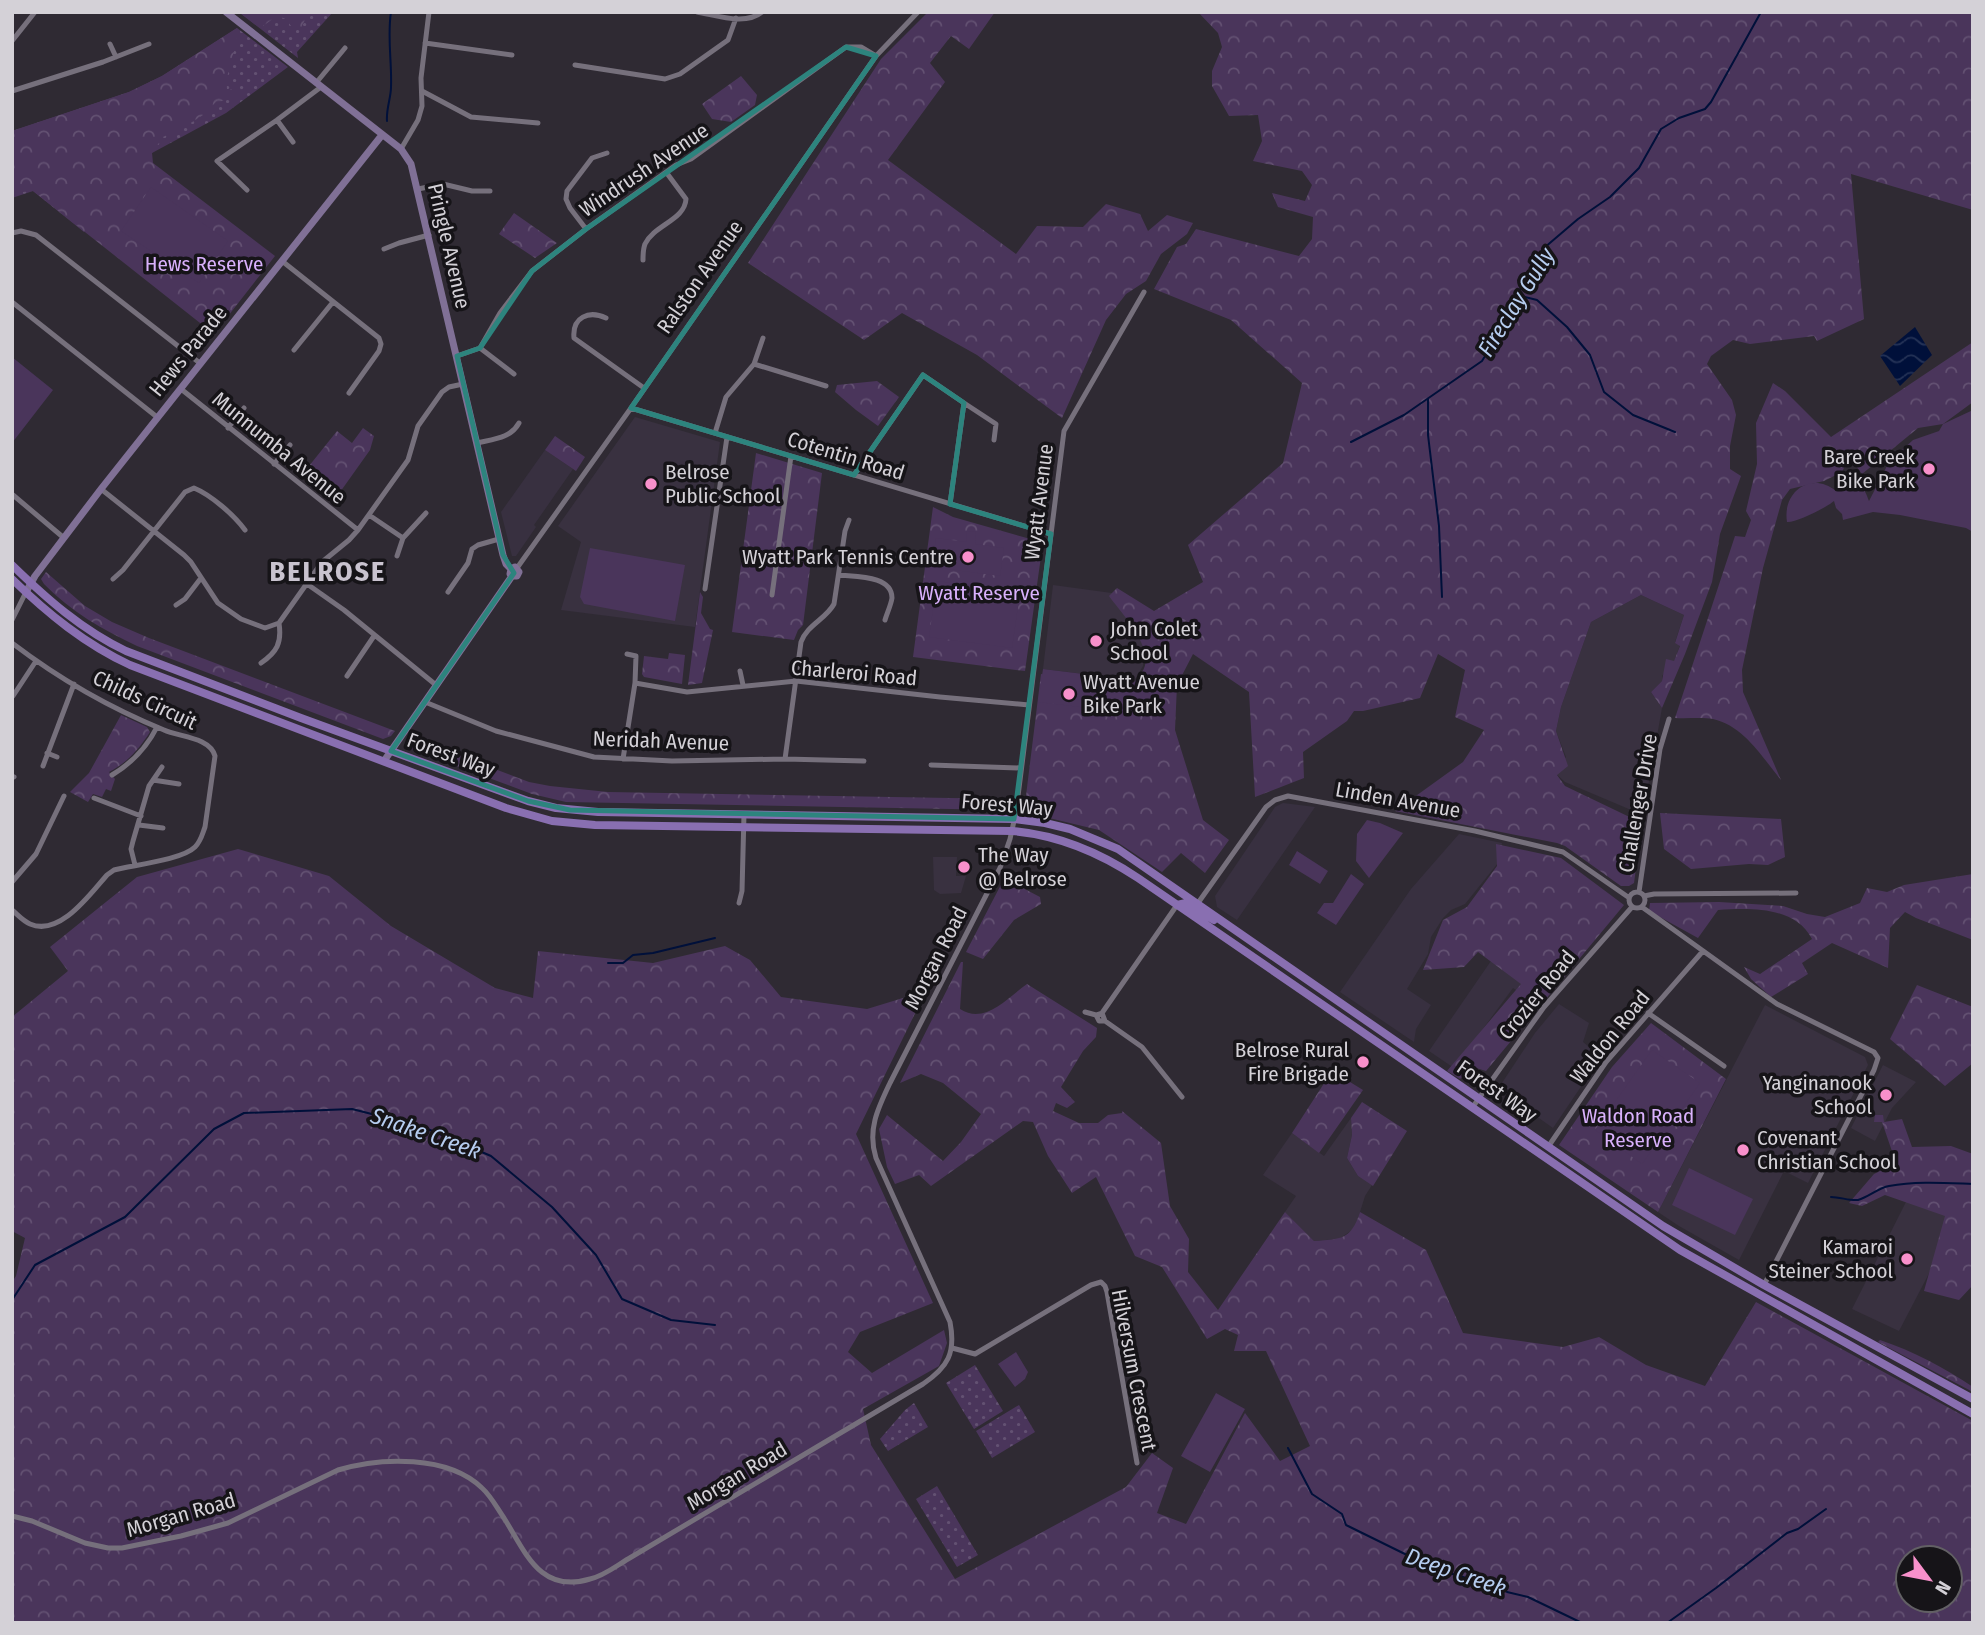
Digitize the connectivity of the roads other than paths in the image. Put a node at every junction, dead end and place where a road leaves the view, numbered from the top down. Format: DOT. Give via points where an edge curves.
graph roads {
  1 [pos="35,12"];
  2 [pos="226,12"];
  3 [pos="429,12"];
  4 [pos="697,12"];
  5 [pos="762,12"];
  6 [pos="918,12"];
  7 [pos="736,18"];
  8 [pos="12,41"];
  9 [pos="425,43"];
  10 [pos="110,44"];
  11 [pos="149,44"];
  12 [pos="345,48"];
  13 [pos="512,55"];
  14 [pos="876,55"];
  15 [pos="116,57"];
  16 [pos="575,65"];
  17 [pos="318,85"];
  18 [pos="422,91"];
  19 [pos="12,92"];
  20 [pos="277,120"];
  21 [pos="538,123"];
  22 [pos="382,135"];
  23 [pos="293,142"];
  24 [pos="401,149"];
  25 [pos="607,153"];
  26 [pos="666,172"];
  27 [pos="247,190"];
  28 [pos="418,190"];
  29 [pos="490,191"];
  30 [pos="586,229"];
  31 [pos="12,233"];
  32 [pos="429,235"];
  33 [pos="384,249"];
  34 [pos="643,260"];
  35 [pos="282,261"];
  36 [pos="1144,292"];
  37 [pos="12,302"];
  38 [pos="333,302"];
  39 [pos="606,318"];
  40 [pos="763,338"];
  41 [pos="480,348"];
  42 [pos="294,350"];
  43 [pos="457,356"];
  44 [pos="201,364"];
  45 [pos="754,364"];
  46 [pos="514,374"];
  47 [pos="463,384"];
  48 [pos="826,386"];
  49 [pos="644,388"];
  50 [pos="181,389"];
  51 [pos="349,393"];
  52 [pos="964,403"];
  53 [pos="244,408"];
  54 [pos="631,408"];
  55 [pos="157,417"];
  56 [pos="519,423"];
  57 [pos="228,428"];
  58 [pos="715,433"];
  59 [pos="727,437"];
  60 [pos="994,440"];
  61 [pos="477,443"];
  62 [pos="290,445"];
  63 [pos="791,456"];
  64 [pos="274,464"];
  65 [pos="854,475"];
  66 [pos="101,489"];
  67 [pos="13,495"];
  68 [pos="950,504"];
  69 [pos="426,513"];
  70 [pos="369,515"];
  71 [pos="849,520"];
  72 [pos="245,530"];
  73 [pos="358,530"];
  74 [pos="154,531"];
  75 [pos="1051,534"];
  76 [pos="64,538"];
  77 [pos="403,538"];
  78 [pos="499,539"];
  79 [pos="397,555"];
  80 [pos="12,565"];
  81 [pos="513,571"];
  82 [pos="839,575"];
  83 [pos="201,578"];
  84 [pos="12,579"];
  85 [pos="113,579"];
  86 [pos="30,582"];
  87 [pos="307,584"];
  88 [pos="705,589"];
  89 [pos="26,592"];
  90 [pos="449,592"];
  91 [pos="772,595"];
  92 [pos="176,605"];
  93 [pos="12,620"];
  94 [pos="885,620"];
  95 [pos="279,623"];
  96 [pos="374,636"];
  97 [pos="12,643"];
  98 [pos="626,654"];
  99 [pos="36,661"];
  100 [pos="261,663"];
  101 [pos="740,671"];
  102 [pos="347,676"];
  103 [pos="796,681"];
  104 [pos="635,683"];
  105 [pos="74,684"];
  106 [pos="436,685"];
  107 [pos="743,685"];
  108 [pos="13,696"];
  109 [pos="425,702"];
  110 [pos="1029,705"];
  111 [pos="1669,719"];
  112 [pos="157,727"];
  113 [pos="391,751"];
  114 [pos="47,753"];
  115 [pos="57,757"];
  116 [pos="623,759"];
  117 [pos="785,759"];
  118 [pos="384,761"];
  119 [pos="864,761"];
  120 [pos="931,765"];
  121 [pos="43,766"];
  122 [pos="162,767"];
  123 [pos="1021,768"];
  124 [pos="112,775"];
  125 [pos="153,780"];
  126 [pos="178,784"];
  127 [pos="64,796"];
  128 [pos="94,798"];
  129 [pos="744,814"];
  130 [pos="141,816"];
  131 [pos="1014,819"];
  132 [pos="139,825"];
  133 [pos="743,827"];
  134 [pos="163,828"];
  135 [pos="1012,831"];
  136 [pos="135,865"];
  137 [pos="1144,867"];
  138 [pos="12,882"];
  139 [pos="1796,893"];
  140 [pos="1642,894"];
  141 [pos="1628,897"];
  142 [pos="739,903"];
  143 [pos="1198,903"];
  144 [pos="1177,905"];
  145 [pos="1642,906"];
  146 [pos="1632,907"];
  147 [pos="12,910"];
  148 [pos="1229,925"];
  149 [pos="1703,951"];
  150 [pos="1085,1012"];
  151 [pos="1648,1013"];
  152 [pos="1099,1014"];
  153 [pos="1724,1066"];
  154 [pos="1182,1097"];
  155 [pos="1478,1099"];
  156 [pos="1472,1108"];
  157 [pos="1548,1147"];
  158 [pos="1764,1285"];
  159 [pos="952,1348"];
  160 [pos="1973,1399"];
  161 [pos="1973,1414"];
  162 [pos="1137,1463"];
  163 [pos="12,1516"];
  1 -- 8 [label="street"];
  2 -- 17 [label="street, Pringle Avenue"];
  3 -- 9 [label="street"];
  4 -- 7 [label="street"];
  5 -- 7 [label="street" via="754,18"];
  6 -- 14 [label="street, Ralston Avenue"];
  7 -- 16 [label="street" via="728,40 680,74 665,79"];
  9 -- 13 [label="street"];
  9 -- 18 [label="street"];
  10 -- 15 [label="street"];
  11 -- 15 [label="street"];
  12 -- 17 [label="street"];
  14 -- 26 [label="street, Windrush Avenue" via="861,47 846,47 691,159"];
  14 -- 49 [label="street, Ralston Avenue"];
  15 -- 19 [label="street"];
  17 -- 20 [label="street"];
  17 -- 22 [label="street, Pringle Avenue"];
  18 -- 21 [label="street" via="471,117"];
  18 -- 24 [label="street" via="418,120"];
  20 -- 23 [label="street"];
  20 -- 27 [label="street" via="217,162"];
  22 -- 24 [label="street, Pringle Avenue"];
  22 -- 35 [label="street, Hews Parade"];
  24 -- 28 [label="street, Pringle Avenue"];
  25 -- 30 [label="street" via="592,158 567,191 570,208"];
  26 -- 30 [label="street, Windrush Avenue"];
  26 -- 34 [label="street" via="686,203 682,212 650,236 643,247"];
  28 -- 29 [label="street" via="443,184"];
  28 -- 32 [label="street, Pringle Avenue"];
  30 -- 41 [label="street, Windrush Avenue" via="532,271"];
  31 -- 44 [label="street" via="36,234"];
  32 -- 33 [label="street"];
  32 -- 43 [label="street, Pringle Avenue"];
  35 -- 38 [label="street"];
  35 -- 44 [label="street, Hews Parade"];
  36 -- 75 [label="street, Wyatt Avenue" via="1064,431"];
  37 -- 55 [label="street"];
  38 -- 42 [label="street"];
  38 -- 51 [label="street" via="379,338 379,351"];
  39 -- 49 [label="street" via="584,316 575,326 574,338"];
  40 -- 45 [label="street"];
  41 -- 43 [label="street"];
  41 -- 46 [label="street"];
  43 -- 47 [label="street, Pringle Avenue"];
  44 -- 50 [label="street, Hews Parade"];
  45 -- 48 [label="street"];
  45 -- 58 [label="street" via="726,397"];
  47 -- 61 [label="street, Pringle Avenue"];
  47 -- 70 [label="street" via="449,387 434,403 415,432 408,460"];
  49 -- 54 [label="street, Ralston Avenue"];
  50 -- 55 [label="street, Hews Parade"];
  50 -- 57 [label="street, Munnumba Avenue"];
  52 -- 60 [label="street" via="996,424"];
  52 -- 65 [label="street" via="923,375"];
  52 -- 68 [label="street"];
  53 -- 57 [label="street"];
  54 -- 58 [label="street, Cotentin Road"];
  54 -- 81 [label="street, Ralston Avenue"];
  55 -- 66 [label="street, Hews Parade"];
  56 -- 61 [label="street" via="514,432"];
  57 -- 64 [label="street, Munnumba Avenue"];
  58 -- 59 [label="street, Cotentin Road"];
  59 -- 63 [label="street, Cotentin Road"];
  59 -- 88 [label="street"];
  61 -- 78 [label="street, Pringle Avenue"];
  62 -- 64 [label="street"];
  63 -- 65 [label="street, Cotentin Road"];
  63 -- 91 [label="street"];
  64 -- 73 [label="street, Munnumba Avenue"];
  65 -- 68 [label="street, Cotentin Road"];
  66 -- 74 [label="street"];
  66 -- 76 [label="street, Hews Parade"];
  67 -- 76 [label="street"];
  68 -- 75 [label="street, Cotentin Road"];
  69 -- 77 [label="street"];
  70 -- 73 [label="street"];
  70 -- 77 [label="street"];
  71 -- 82 [label="street"];
  72 -- 74 [label="street" via="194,488 185,492"];
  73 -- 87 [label="street" via="329,555"];
  74 -- 83 [label="street" via="191,562"];
  74 -- 85 [label="street"];
  75 -- 110 [label="street, Wyatt Avenue"];
  76 -- 86 [label="street, Hews Parade"];
  77 -- 79 [label="street"];
  78 -- 81 [label="street, Pringle Avenue" via="504,560"];
  78 -- 90 [label="street" via="472,549"];
  80 -- 86 [label="main road, Forest Way"];
  81 -- 106 [label="street, Ralston Avenue"];
  82 -- 94 [label="street" via="885,583 892,597"];
  82 -- 103 [label="street" via="832,609 802,638"];
  83 -- 92 [label="street"];
  83 -- 95 [label="street" via="218,603 241,619 265,628"];
  84 -- 89 [label="main road, Forest Way"];
  86 -- 89 [label="street, Hews Parade"];
  86 -- 113 [label="main road, Forest Way" via="77,622 126,651"];
  87 -- 95 [label="street"];
  87 -- 96 [label="street"];
  89 -- 93 [label="street"];
  89 -- 118 [label="main road, Forest Way" via="75,634 131,665"];
  95 -- 100 [label="street" via="277,648"];
  96 -- 102 [label="street"];
  96 -- 106 [label="street"];
  97 -- 99 [label="street, Childs Circuit"];
  98 -- 104 [label="street" via="636,656"];
  99 -- 105 [label="street, Childs Circuit"];
  99 -- 108 [label="street"];
  101 -- 107 [label="street"];
  103 -- 107 [label="street, Charleroi Road"];
  103 -- 110 [label="street, Charleroi Road"];
  103 -- 117 [label="street"];
  104 -- 107 [label="street, Charleroi Road" via="687,692"];
  104 -- 116 [label="street"];
  105 -- 112 [label="street, Childs Circuit"];
  105 -- 114 [label="street"];
  106 -- 109 [label="street, Ralston Avenue"];
  109 -- 113 [label="street, Ralston Avenue"];
  109 -- 116 [label="street, Neridah Avenue" via="496,732 594,757"];
  110 -- 123 [label="street, Wyatt Avenue"];
  111 -- 140 [label="street, Challenger Drive" via="1660,749"];
  112 -- 124 [label="street" via="149,743"];
  112 -- 136 [label="street, Childs Circuit" via="205,743 213,751 205,827 197,845 187,852"];
  113 -- 118 [label="street, Ralston Avenue"];
  113 -- 129 [label="main road, Forest Way" via="556,808"];
  114 -- 115 [label="street"];
  114 -- 121 [label="street"];
  116 -- 117 [label="street, Neridah Avenue"];
  117 -- 119 [label="street, Neridah Avenue"];
  118 -- 133 [label="main road, Forest Way" via="552,821"];
  120 -- 123 [label="street"];
  122 -- 125 [label="street"];
  123 -- 131 [label="street, Wyatt Avenue"];
  125 -- 126 [label="street"];
  125 -- 130 [label="street"];
  127 -- 138 [label="street" via="36,854"];
  128 -- 130 [label="street"];
  129 -- 131 [label="main road, Forest Way"];
  129 -- 133 [label="street"];
  130 -- 132 [label="street"];
  131 -- 135 [label="street, Morgan Road"];
  131 -- 137 [label="main road, Forest Way" via="1086,834"];
  132 -- 134 [label="street"];
  132 -- 136 [label="street" via="131,849"];
  133 -- 135 [label="main road, Forest Way"];
  133 -- 142 [label="street"];
  135 -- 144 [label="main road, Forest Way" via="1096,853"];
  135 -- 159 [label="street, Morgan Road" via="1000,868 890,1083 872,1132 876,1158 950,1322"];
  136 -- 147 [label="street, Childs Circuit" via="107,875 60,922 32,925"];
  137 -- 143 [label="main road, Forest Way"];
  137 -- 144 [label="main road" via="1174,893"];
  139 -- 140 [label="street"];
  140 -- 141 [label="street" via="1634,891"];
  140 -- 145 [label="street"];
  141 -- 143 [label="street, Linden Avenue" via="1563,852 1288,796 1266,807"];
  141 -- 146 [label="street"];
  143 -- 148 [label="main road, Forest Way"];
  144 -- 148 [label="main road" via="1186,903"];
  144 -- 152 [label="street"];
  144 -- 156 [label="main road, Forest Way"];
  145 -- 146 [label="street"];
  145 -- 149 [label="street"];
  146 -- 155 [label="street, Crozier Road" via="1544,1007"];
  148 -- 155 [label="main road, Forest Way"];
  149 -- 151 [label="street, Waldon Road"];
  149 -- 158 [label="street" via="1777,1004 1878,1058"];
  150 -- 152 [label="street"];
  151 -- 153 [label="street"];
  151 -- 157 [label="street, Waldon Road" via="1605,1062"];
  152 -- 154 [label="street" via="1142,1047"];
  155 -- 156 [label="street, Crozier Road"];
  155 -- 157 [label="main road, Forest Way"];
  156 -- 161 [label="main road, Forest Way" via="1680,1250"];
  157 -- 158 [label="main road, Forest Way" via="1663,1226"];
  158 -- 160 [label="main road, Forest Way"];
  159 -- 162 [label="street, Hilversum Crescent" via="980,1351 1101,1282 1107,1292"];
  159 -- 163 [label="street, Morgan Road" via="944,1366 923,1384 607,1572 578,1582 550,1579 541,1573 491,1498 473,1481 450,1469 418,1463 370,1462 346,1467 228,1523 122,1548 85,1543"];
}
